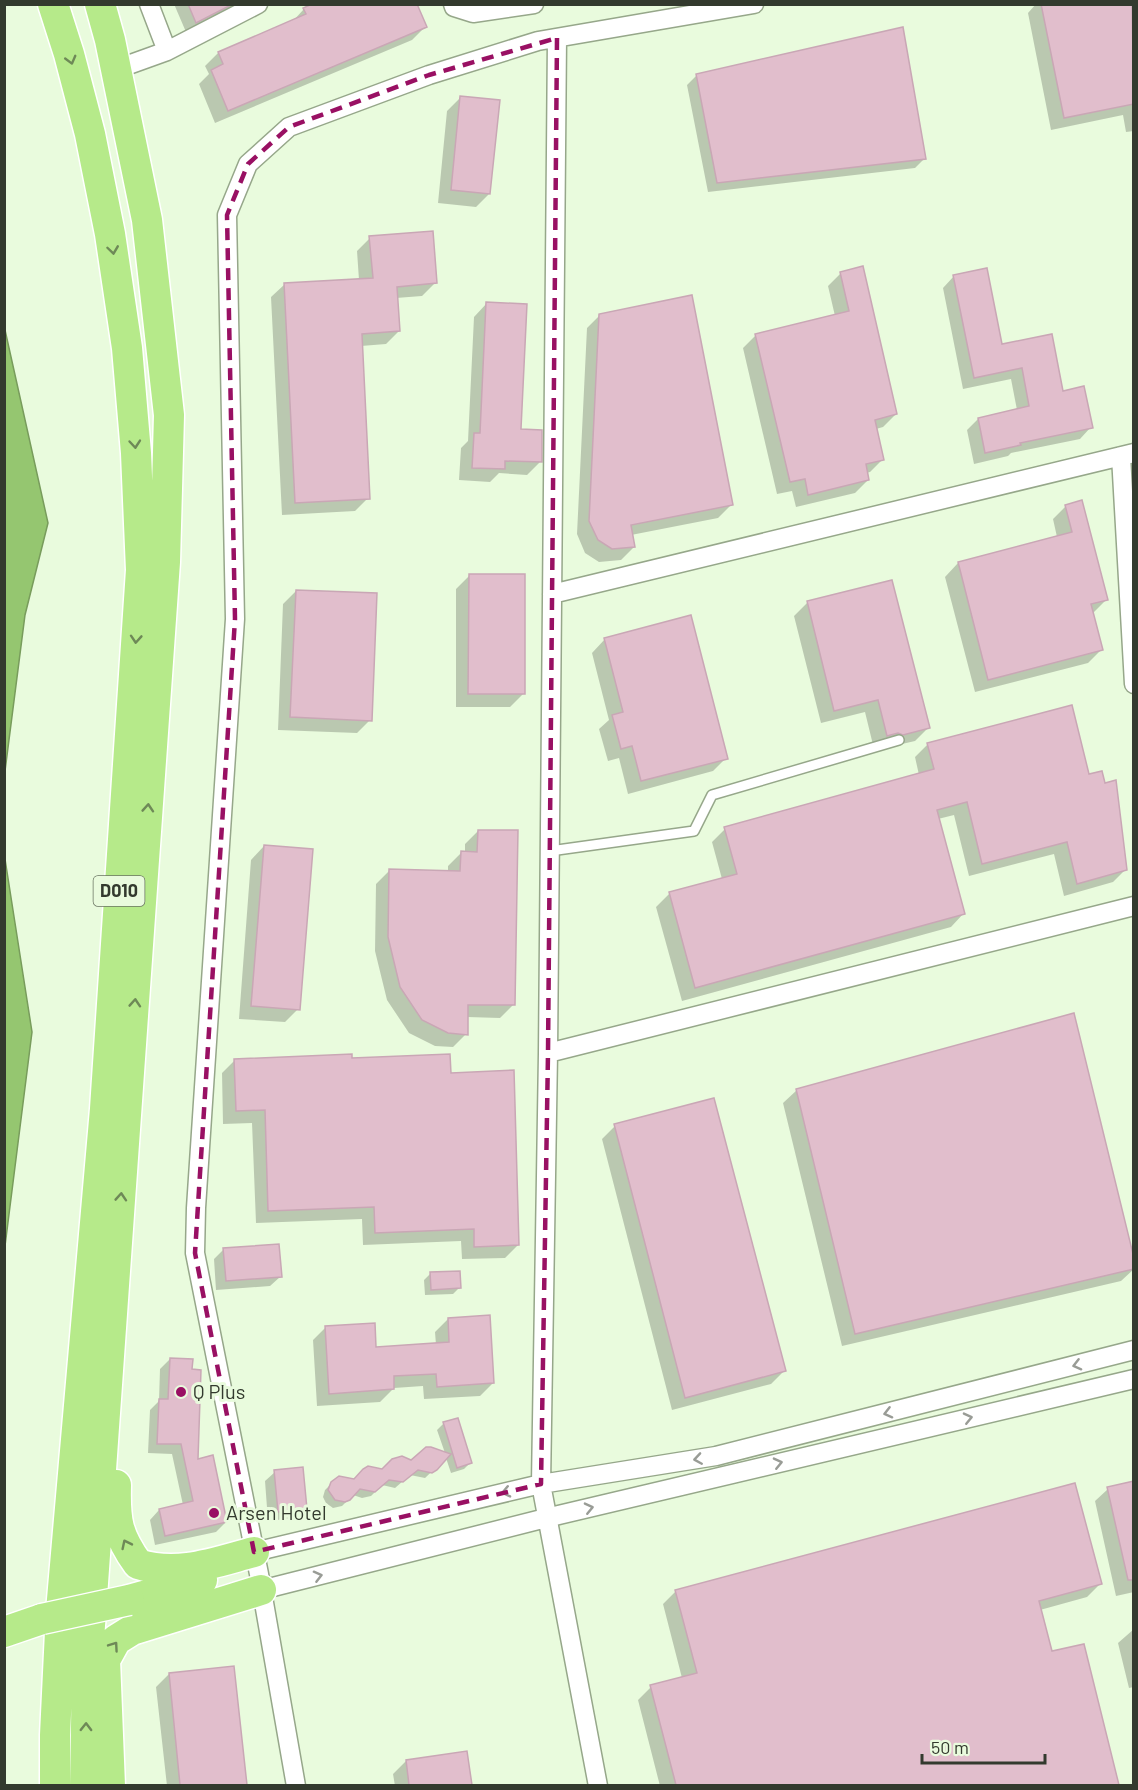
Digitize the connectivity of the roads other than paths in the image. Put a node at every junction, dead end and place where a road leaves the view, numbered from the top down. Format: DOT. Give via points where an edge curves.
graph roads {
  1 [pos="52,4"];
  2 [pos="100,4"];
  3 [pos="149,4"];
  4 [pos="258,4"];
  5 [pos="453,4"];
  6 [pos="534,4"];
  7 [pos="754,4"];
  8 [pos="558,38"];
  9 [pos="167,51"];
  10 [pos="117,69"];
  11 [pos="1127,455"];
  12 [pos="552,594"];
  13 [pos="1134,684"];
  14 [pos="899,740"];
  15 [pos="550,851"];
  16 [pos="1134,906"];
  17 [pos="548,1053"];
  18 [pos="118,1238"];
  19 [pos="1134,1350"];
  20 [pos="1134,1378"];
  21 [pos="541,1484"];
  22 [pos="546,1518"];
  23 [pos="258,1570"];
  24 [pos="42,1625"];
  25 [pos="4,1632"];
  26 [pos="4,1642"];
  27 [pos="55,1735"];
  28 [pos="47,1785"];
  29 [pos="55,1785"];
  30 [pos="86,1785"];
  31 [pos="110,1785"];
  32 [pos="296,1785"];
  33 [pos="598,1785"];
  1 -- 27 [label="highway, D010, one-way" via="78,88 110,234 127,348 141,570 105,1109 61,1611"];
  2 -- 10 [label="highway, D010"];
  3 -- 9 [label="street"];
  4 -- 9 [label="street"];
  5 -- 6 [label="street" via="473,13"];
  7 -- 8 [label="street"];
  8 -- 12 [label="street"];
  8 -- 23 [label="street" via="429,75 289,127 248,164 227,215 235,619 195,1253"];
  9 -- 10 [label="street"];
  18 -- 10 [label="highway, D010, one-way" via="165,562 169,415 147,220"];
  11 -- 12 [label="street"];
  11 -- 13 [label="street"];
  12 -- 15 [label="street"];
  14 -- 15 [label="lane" via="712,795 694,831"];
  15 -- 17 [label="street"];
  16 -- 17 [label="street"];
  17 -- 21 [label="street"];
  23 -- 18 [label="highway, one-way" via="165,1570 138,1564 124,1545 116,1515 125,1358"];
  30 -- 18 [label="highway, D010, one-way" via="87,1668"];
  19 -- 21 [label="street, one-way" via="716,1456"];
  22 -- 20 [label="street, one-way"];
  21 -- 22 [label="street"];
  21 -- 23 [label="street, one-way"];
  23 -- 22 [label="street, one-way"];
  22 -- 33 [label="street"];
  23 -- 24 [label="highway, bridge"];
  31 -- 23 [label="highway, one-way" via="105,1660 116,1640"];
  23 -- 32 [label="street"];
  24 -- 25 [label="highway"];
  24 -- 26 [label="highway"];
  27 -- 28 [label="highway"];
  27 -- 29 [label="highway, D010"];
}
